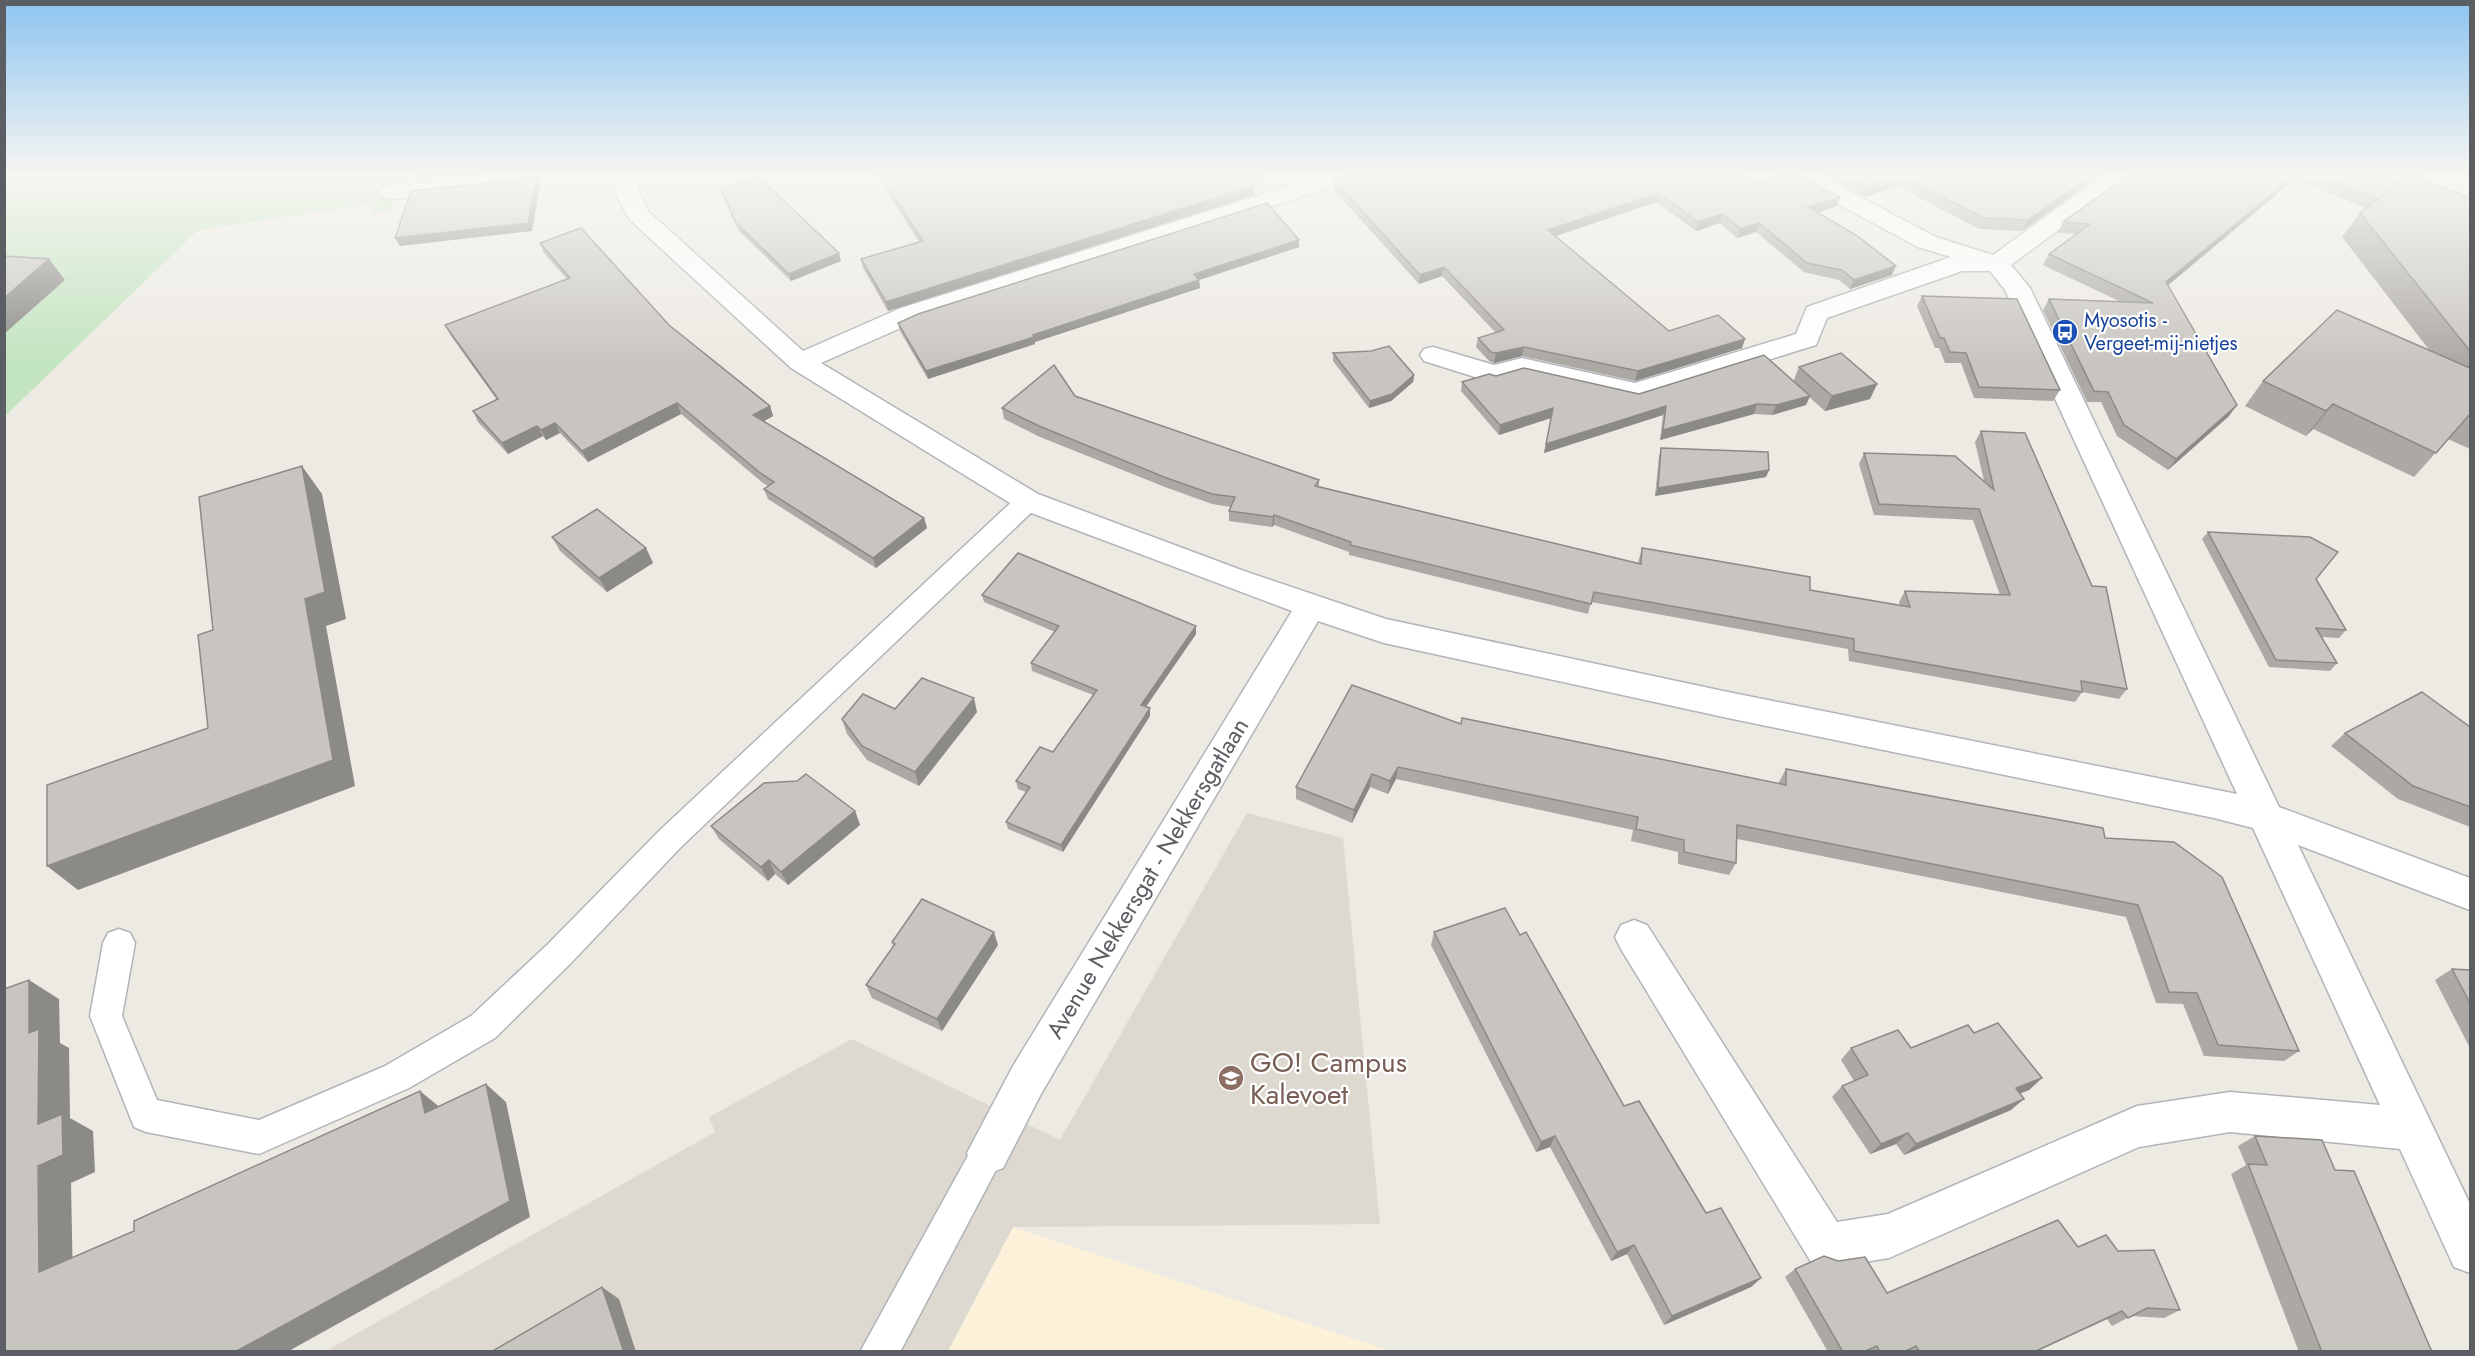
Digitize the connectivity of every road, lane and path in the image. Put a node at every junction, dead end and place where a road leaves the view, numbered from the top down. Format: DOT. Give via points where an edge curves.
graph roads {
  1 [pos="663,237"];
  2 [pos="1151,237"];
  3 [pos="1918,237"];
  4 [pos="2033,237"];
  5 [pos="1997,264"];
  6 [pos="1434,355"];
  7 [pos="800,362"];
  8 [pos="1028,501"];
  9 [pos="1311,606"];
  10 [pos="2266,817"];
  11 [pos="2470,894"];
  12 [pos="1634,937"];
  13 [pos="119,943"];
  14 [pos="2412,1129"];
  15 [pos="988,1154"];
  16 [pos="2470,1251"];
  17 [pos="879,1352"];
  1 -- 7 [label="street"];
  2 -- 7 [label="street" via="910,314"];
  3 -- 5 [label="street"];
  4 -- 5 [label="street"];
  5 -- 6 [label="street" via="1958,263 1816,313 1807,339 1636,392 1522,366 1494,374"];
  5 -- 10 [label="street" via="2018,288"];
  7 -- 8 [label="street"];
  8 -- 9 [label="street"];
  8 -- 13 [label="lane" via="670,839 483,1027 398,1077 259,1137 146,1115 106,1016"];
  9 -- 10 [label="street" via="1384,631"];
  9 -- 15 [label="street, Avenue Nekkersgat - Nekkersgatlaan" via="1027,1080"];
  10 -- 11 [label="street"];
  10 -- 14 [label="street"];
  12 -- 14 [label="street" via="1827,1246 1889,1236 2137,1127 2230,1112"];
  14 -- 16 [label="street"];
  15 -- 17 [label="lane"];
}
